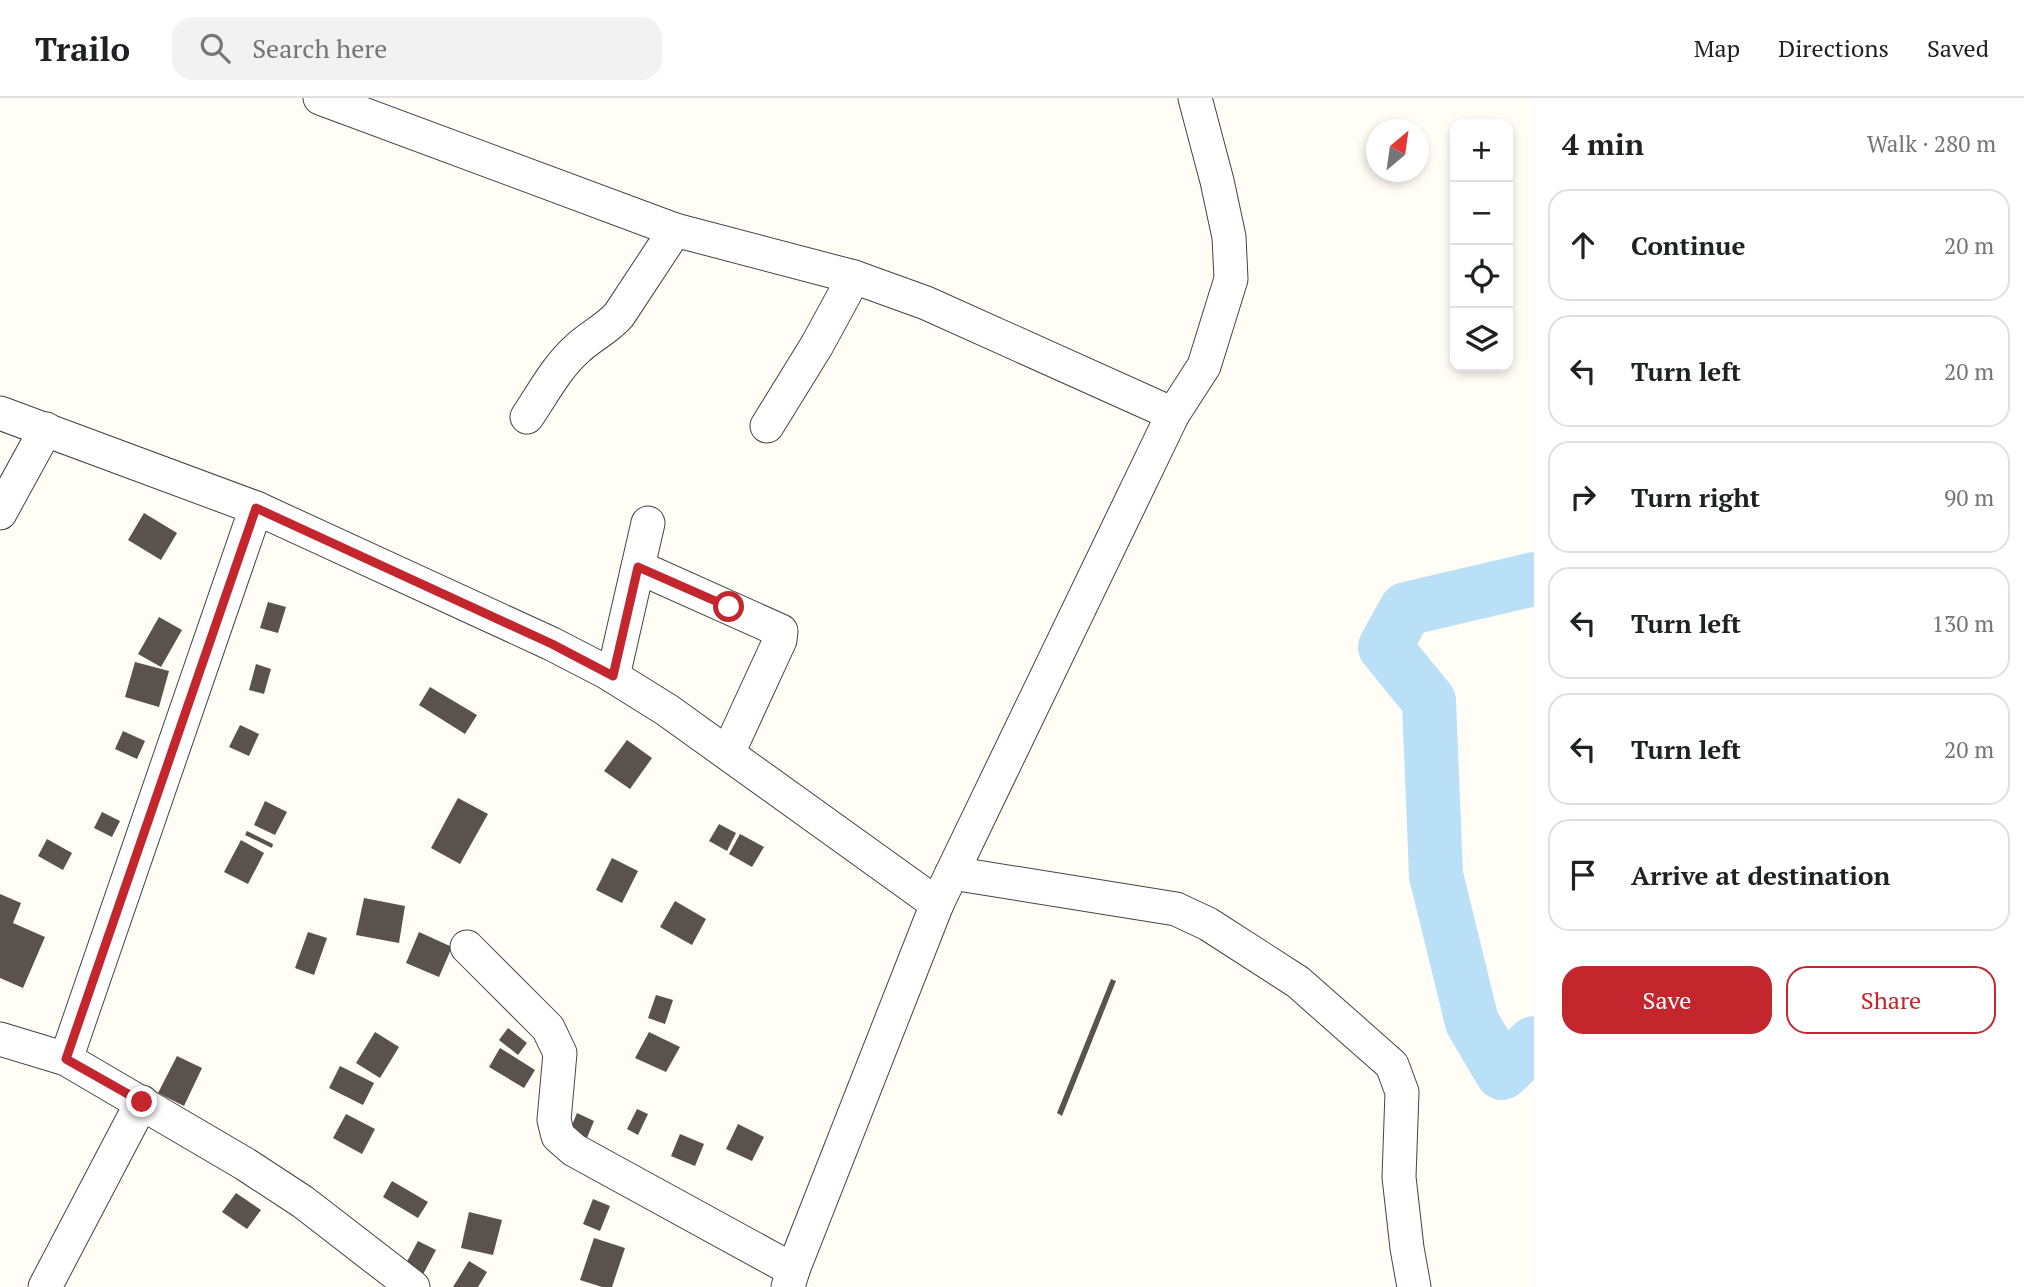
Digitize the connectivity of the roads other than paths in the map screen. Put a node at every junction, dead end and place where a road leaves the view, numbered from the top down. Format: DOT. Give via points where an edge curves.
graph roads {
  1 [pos="320,98"];
  2 [pos="1195,98"];
  3 [pos="676,230"];
  4 [pos="854,277"];
  5 [pos="0,413"];
  6 [pos="1173,414"];
  7 [pos="527,417"];
  8 [pos="767,426"];
  9 [pos="46,429"];
  10 [pos="256,508"];
  11 [pos="0,513"];
  12 [pos="648,523"];
  13 [pos="638,567"];
  14 [pos="613,676"];
  15 [pos="728,753"];
  16 [pos="952,873"];
  17 [pos="937,904"];
  18 [pos="467,947"];
  19 [pos="0,1039"];
  20 [pos="66,1059"];
  21 [pos="142,1102"];
  22 [pos="791,1279"];
  23 [pos="45,1287"];
  24 [pos="413,1287"];
  25 [pos="1415,1287"];
  1 -- 3 [label="street"];
  2 -- 6 [label="street" via="1229,237 1231,279 1204,366"];
  3 -- 4 [label="street"];
  3 -- 7 [label="street" via="619,315 575,350"];
  4 -- 6 [label="street" via="926,303"];
  4 -- 8 [label="street"];
  5 -- 9 [label="street"];
  6 -- 16 [label="street"];
  9 -- 10 [label="street"];
  9 -- 11 [label="street"];
  10 -- 14 [label="street"];
  10 -- 20 [label="street"];
  12 -- 13 [label="street"];
  13 -- 14 [label="street"];
  13 -- 15 [label="street" via="781,631"];
  14 -- 15 [label="street"];
  15 -- 17 [label="street"];
  16 -- 17 [label="street"];
  16 -- 25 [label="street" via="1176,909 1208,924 1298,982 1392,1065 1402,1092 1399,1177"];
  17 -- 22 [label="street"];
  18 -- 22 [label="street" via="548,1028 554,1040 560,1053 554,1120 558,1136 574,1150"];
  19 -- 20 [label="street"];
  20 -- 21 [label="street"];
  21 -- 23 [label="street"];
  21 -- 24 [label="street" via="303,1202"];
}
